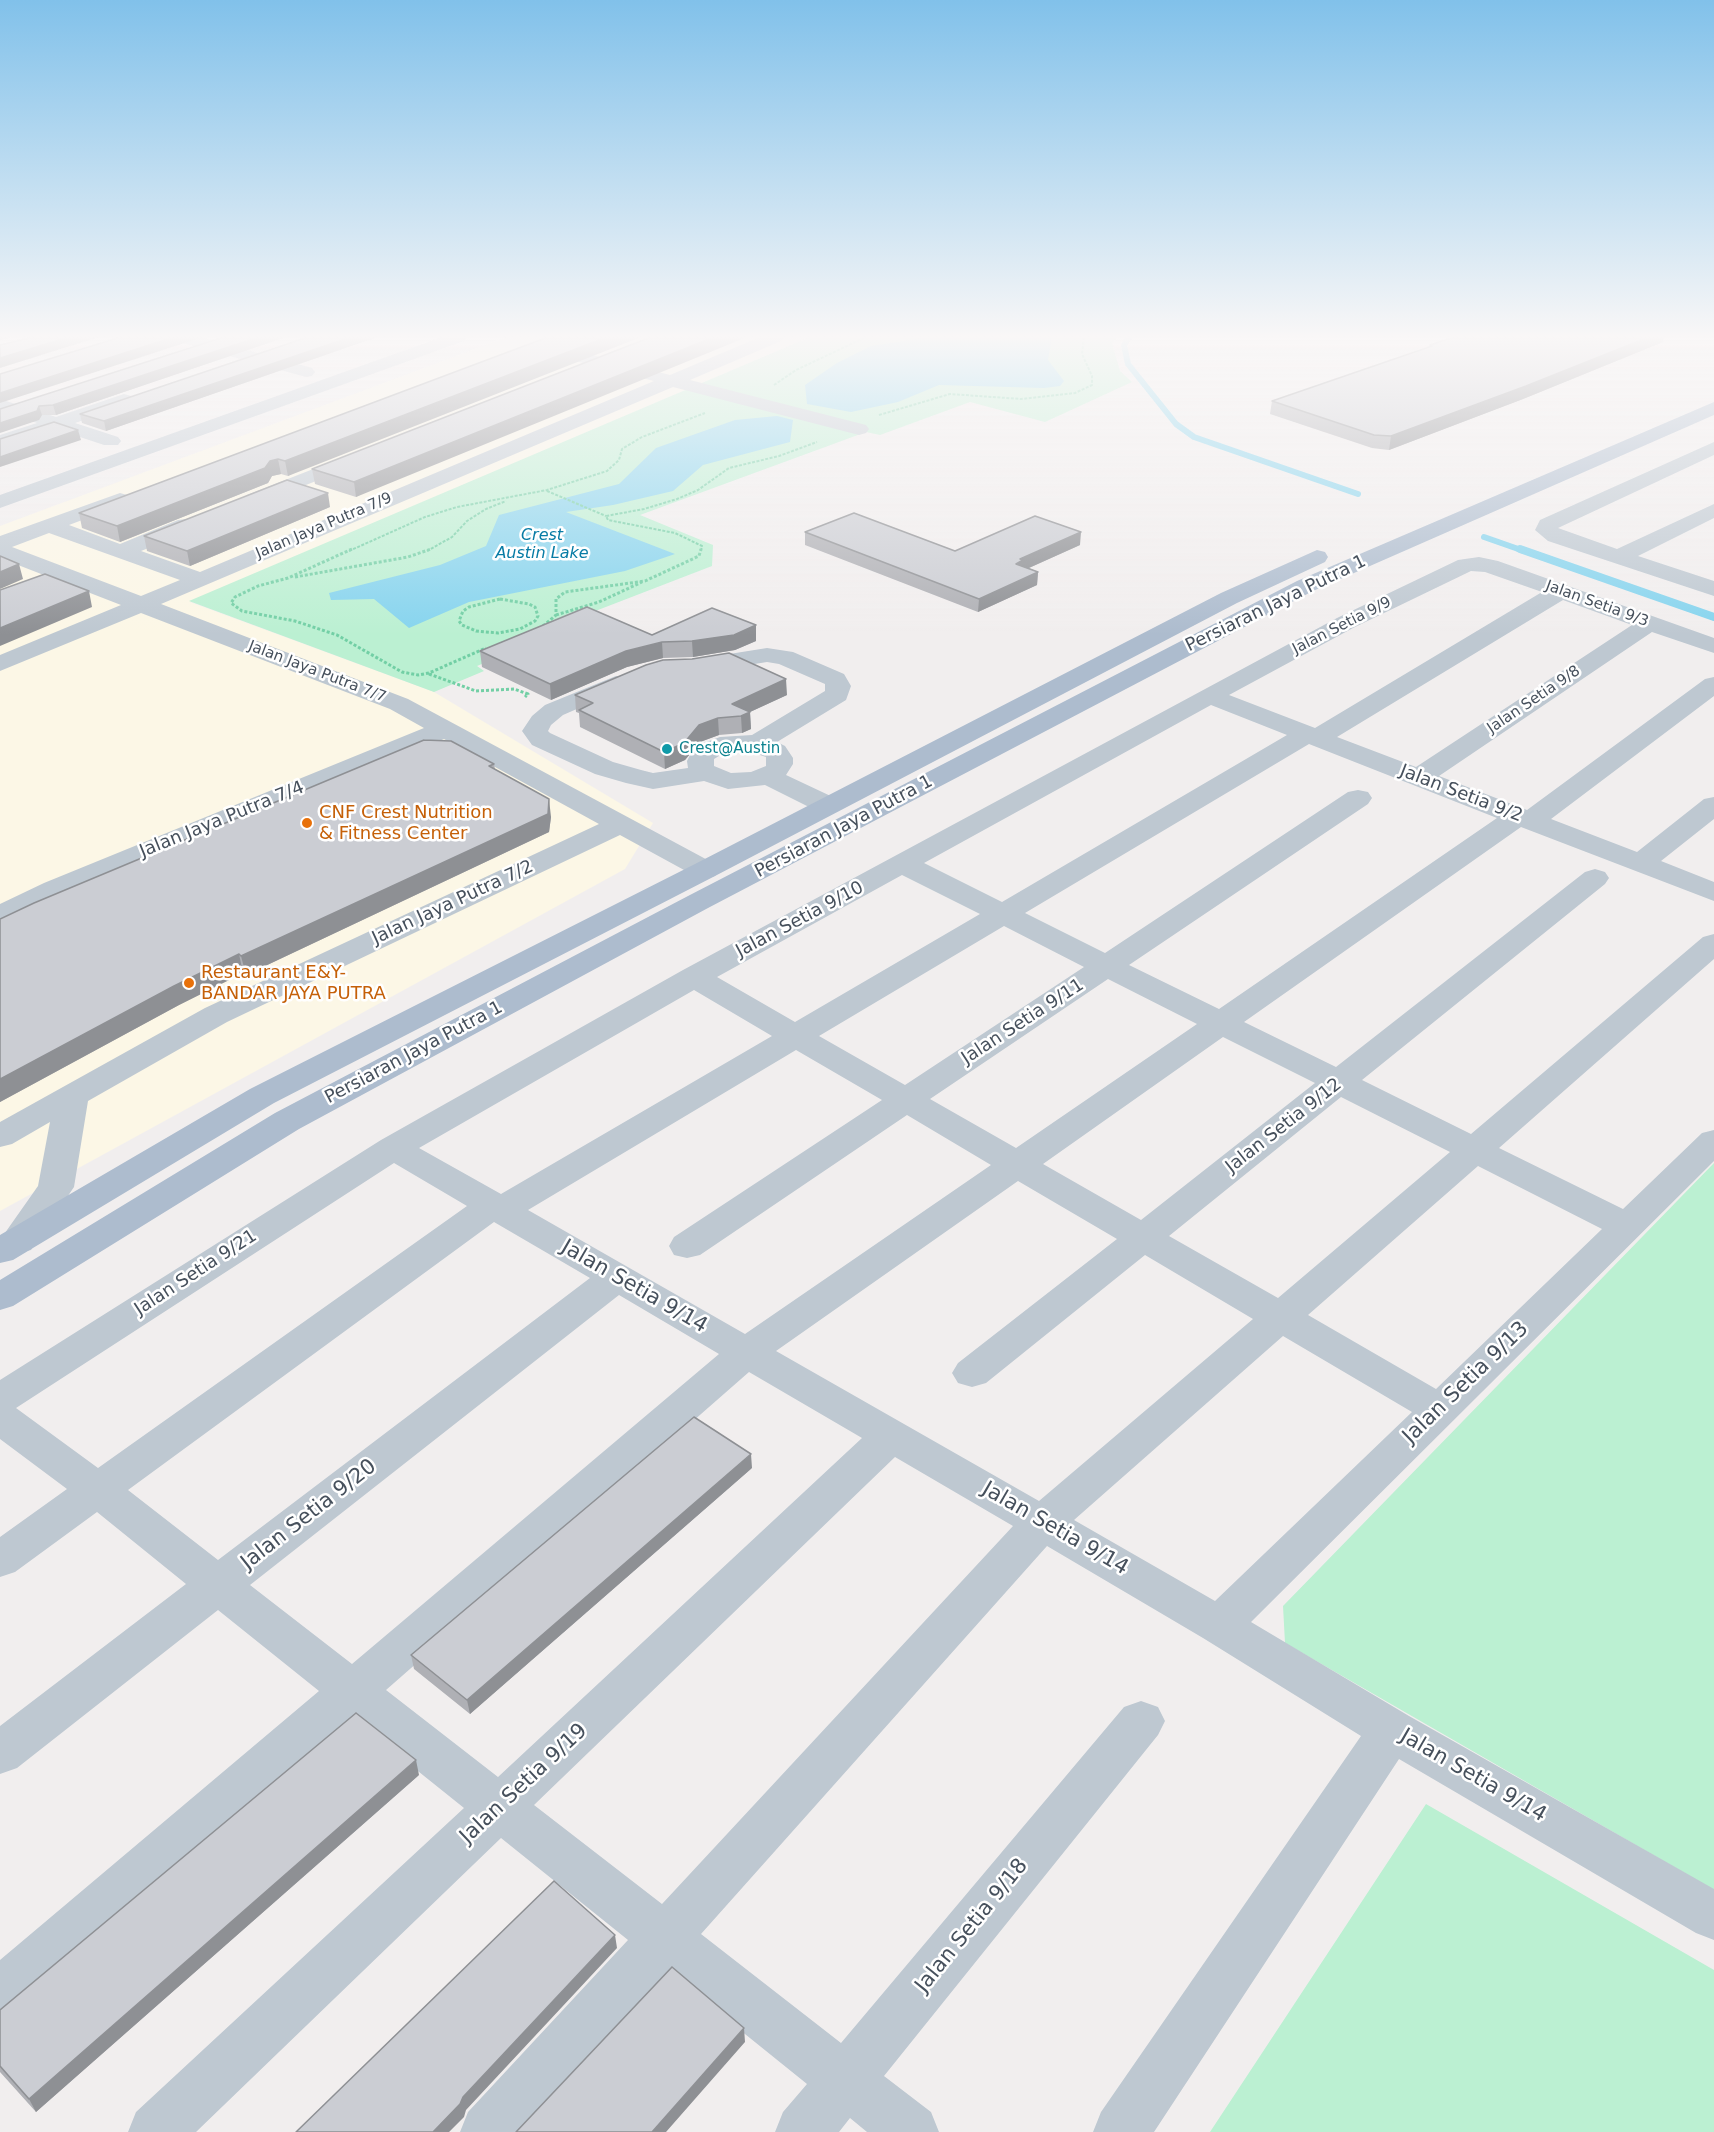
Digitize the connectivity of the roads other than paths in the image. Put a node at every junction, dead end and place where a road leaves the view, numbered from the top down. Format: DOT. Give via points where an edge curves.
graph roads {
  1 [pos="16,436"];
  2 [pos="97,436"];
  3 [pos="123,436"];
  4 [pos="182,436"];
  5 [pos="499,436"];
  6 [pos="537,436"];
  7 [pos="1597,436"];
  8 [pos="1649,436"];
  9 [pos="111,441"];
  10 [pos="0,442"];
  11 [pos="522,443"];
  12 [pos="1714,448"];
  13 [pos="373,451"];
  14 [pos="78,453"];
  15 [pos="1675,467"];
  16 [pos="258,475"];
  17 [pos="1704,475"];
  18 [pos="288,485"];
  19 [pos="134,494"];
  20 [pos="0,502"];
  21 [pos="232,507"];
  22 [pos="364,509"];
  23 [pos="1714,510"];
  24 [pos="199,520"];
  25 [pos="50,526"];
  26 [pos="0,544"];
  27 [pos="0,550"];
  28 [pos="121,551"];
  29 [pos="1619,557"];
  30 [pos="1479,564"];
  31 [pos="62,574"];
  32 [pos="199,579"];
  33 [pos="31,586"];
  34 [pos="1712,586"];
  35 [pos="1561,591"];
  36 [pos="139,604"];
  37 [pos="1650,623"];
  38 [pos="1714,646"];
  39 [pos="0,664"];
  40 [pos="673,667"];
  41 [pos="637,674"];
  42 [pos="1714,684"];
  43 [pos="1209,696"];
  44 [pos="445,729"];
  45 [pos="1312,736"];
  46 [pos="757,743"];
  47 [pos="706,773"];
  48 [pos="767,776"];
  49 [pos="1419,777"];
  50 [pos="1358,798"];
  51 [pos="826,805"];
  52 [pos="1714,806"];
  53 [pos="1524,818"];
  54 [pos="621,824"];
  55 [pos="1641,863"];
  56 [pos="903,864"];
  57 [pos="705,870"];
  58 [pos="1595,878"];
  59 [pos="1714,892"];
  60 [pos="1003,914"];
  61 [pos="0,915"];
  62 [pos="1714,943"];
  63 [pos="1108,966"];
  64 [pos="694,976"];
  65 [pos="1221,1023"];
  66 [pos="797,1036"];
  67 [pos="1340,1082"];
  68 [pos="72,1096"];
  69 [pos="905,1099"];
  70 [pos="0,1136"];
  71 [pos="1714,1141"];
  72 [pos="393,1148"];
  73 [pos="1474,1149"];
  74 [pos="1017,1164"];
  75 [pos="497,1208"];
  76 [pos="1627,1226"];
  77 [pos="1144,1237"];
  78 [pos="9,1246"];
  79 [pos="687,1246"];
  80 [pos="617,1277"];
  81 [pos="0,1297"];
  82 [pos="1281,1317"];
  83 [pos="747,1352"];
  84 [pos="972,1373"];
  85 [pos="0,1399"];
  86 [pos="1439,1409"];
  87 [pos="0,1418"];
  88 [pos="892,1436"];
  89 [pos="97,1489"];
  90 [pos="1043,1522"];
  91 [pos="0,1560"];
  92 [pos="219,1585"];
  93 [pos="1219,1625"];
  94 [pos="352,1692"];
  95 [pos="1141,1721"];
  96 [pos="1392,1730"];
  97 [pos="0,1753"];
  98 [pos="499,1807"];
  99 [pos="1714,1916"];
  100 [pos="664,1938"];
  101 [pos="0,1994"];
  102 [pos="845,2080"];
  103 [pos="156,2132"];
  104 [pos="488,2132"];
  105 [pos="803,2132"];
  106 [pos="911,2132"];
  107 [pos="1121,2132"];
  1 -- 10 [label="street"];
  2 -- 9 [label="street"];
  3 -- 9 [label="street"];
  4 -- 20 [label="street"];
  5 -- 11 [label="street"];
  6 -- 11 [label="street, Jalan Jaya Putra 7/9"];
  7 -- 51 [label="main road, Persiaran Jaya Putra 1" via="1260,582"];
  8 -- 81 [label="main road, Persiaran Jaya Putra 1" via="1305,586 698,902 287,1121"];
  9 -- 14 [label="street"];
  11 -- 22 [label="street, Jalan Jaya Putra 7/9"];
  12 -- 15 [label="street"];
  13 -- 18 [label="street"];
  15 -- 17 [label="street"];
  15 -- 29 [label="street" via="1548,525 1546,530"];
  16 -- 18 [label="street"];
  18 -- 21 [label="street"];
  18 -- 22 [label="street"];
  19 -- 25 [label="street"];
  22 -- 32 [label="street, Jalan Jaya Putra 7/9"];
  23 -- 29 [label="street"];
  24 -- 28 [label="street"];
  25 -- 26 [label="street"];
  25 -- 28 [label="street"];
  27 -- 31 [label="street, Jalan Jaya Putra 7/7"];
  28 -- 32 [label="street"];
  29 -- 34 [label="street"];
  30 -- 35 [label="street, Jalan Setia 9/3"];
  30 -- 43 [label="street, Jalan Setia 9/9" via="1466,565 1345,623"];
  31 -- 33 [label="street"];
  31 -- 36 [label="street, Jalan Jaya Putra 7/7"];
  32 -- 36 [label="street, Jalan Jaya Putra 7/9"];
  35 -- 37 [label="street, Jalan Setia 9/3"];
  35 -- 45 [label="street"];
  36 -- 39 [label="street, Jalan Jaya Putra 7/9"];
  36 -- 44 [label="street, Jalan Jaya Putra 7/7" via="399,704"];
  37 -- 38 [label="street, Jalan Setia 9/3"];
  37 -- 49 [label="street, Jalan Setia 9/8"];
  40 -- 46 [label="street" via="767,655 797,661 835,679 839,686 837,695"];
  41 -- 47 [label="street" via="554,710 535,731 541,739 616,772 653,781"];
  42 -- 53 [label="street"];
  43 -- 45 [label="street, Jalan Setia 9/2"];
  43 -- 56 [label="street, Jalan Setia 9/10"];
  44 -- 54 [label="street, Jalan Jaya Putra 7/7"];
  44 -- 61 [label="street, Jalan Jaya Putra 7/4" via="54,889"];
  45 -- 49 [label="street, Jalan Setia 9/2"];
  45 -- 60 [label="street"];
  46 -- 47 [label="street" via="732,743 710,750 700,761"];
  46 -- 48 [label="street" via="780,758 776,771"];
  47 -- 48 [label="street" via="728,781"];
  48 -- 51 [label="street"];
  49 -- 53 [label="street, Jalan Setia 9/2"];
  50 -- 63 [label="street, Jalan Setia 9/11"];
  51 -- 57 [label="main road, Persiaran Jaya Putra 1"];
  52 -- 55 [label="street"];
  53 -- 55 [label="street, Jalan Setia 9/2"];
  53 -- 65 [label="street"];
  54 -- 57 [label="street, Jalan Jaya Putra 7/7"];
  54 -- 68 [label="street, Jalan Jaya Putra 7/2" via="216,1015"];
  55 -- 59 [label="street, Jalan Setia 9/2"];
  56 -- 60 [label="street"];
  56 -- 64 [label="street, Jalan Setia 9/10"];
  57 -- 78 [label="main road, Persiaran Jaya Putra 1" via="262,1096"];
  58 -- 67 [label="street, Jalan Setia 9/12"];
  60 -- 63 [label="street"];
  60 -- 66 [label="street"];
  62 -- 73 [label="street"];
  63 -- 65 [label="street"];
  63 -- 69 [label="street, Jalan Setia 9/11"];
  64 -- 66 [label="street"];
  64 -- 72 [label="street, Jalan Setia 9/10"];
  65 -- 67 [label="street"];
  65 -- 74 [label="street"];
  66 -- 69 [label="street"];
  66 -- 75 [label="street"];
  67 -- 73 [label="street"];
  67 -- 77 [label="street, Jalan Setia 9/12"];
  68 -- 70 [label="street, Jalan Jaya Putra 7/2"];
  68 -- 78 [label="street" via="56,1187"];
  69 -- 74 [label="street"];
  69 -- 79 [label="street, Jalan Setia 9/11"];
  71 -- 76 [label="street, Jalan Setia 9/13"];
  72 -- 75 [label="street, Jalan Setia 9/14"];
  72 -- 85 [label="street, Jalan Setia 9/21"];
  73 -- 76 [label="street"];
  73 -- 82 [label="street"];
  74 -- 77 [label="street"];
  74 -- 83 [label="street"];
  75 -- 80 [label="street, Jalan Setia 9/14"];
  75 -- 89 [label="street"];
  76 -- 86 [label="street, Jalan Setia 9/13"];
  77 -- 82 [label="street"];
  77 -- 84 [label="street, Jalan Setia 9/12"];
  80 -- 83 [label="street, Jalan Setia 9/14"];
  80 -- 92 [label="street, Jalan Setia 9/20"];
  82 -- 86 [label="street"];
  82 -- 90 [label="street"];
  83 -- 88 [label="street, Jalan Setia 9/14"];
  83 -- 94 [label="street"];
  86 -- 93 [label="street, Jalan Setia 9/13"];
  87 -- 89 [label="street"];
  88 -- 90 [label="street, Jalan Setia 9/14"];
  88 -- 98 [label="street, Jalan Setia 9/19"];
  89 -- 91 [label="street"];
  89 -- 92 [label="street"];
  90 -- 93 [label="street, Jalan Setia 9/14"];
  90 -- 100 [label="street"];
  92 -- 94 [label="street"];
  92 -- 97 [label="street, Jalan Setia 9/20"];
  93 -- 96 [label="street, Jalan Setia 9/14"];
  94 -- 98 [label="street"];
  94 -- 101 [label="street"];
  95 -- 102 [label="street, Jalan Setia 9/18"];
  96 -- 99 [label="street, Jalan Setia 9/14"];
  96 -- 107 [label="street"];
  98 -- 100 [label="street"];
  98 -- 103 [label="street, Jalan Setia 9/19"];
  100 -- 102 [label="street"];
  100 -- 104 [label="street"];
  102 -- 105 [label="street, Jalan Setia 9/18"];
  102 -- 106 [label="street"];
}
